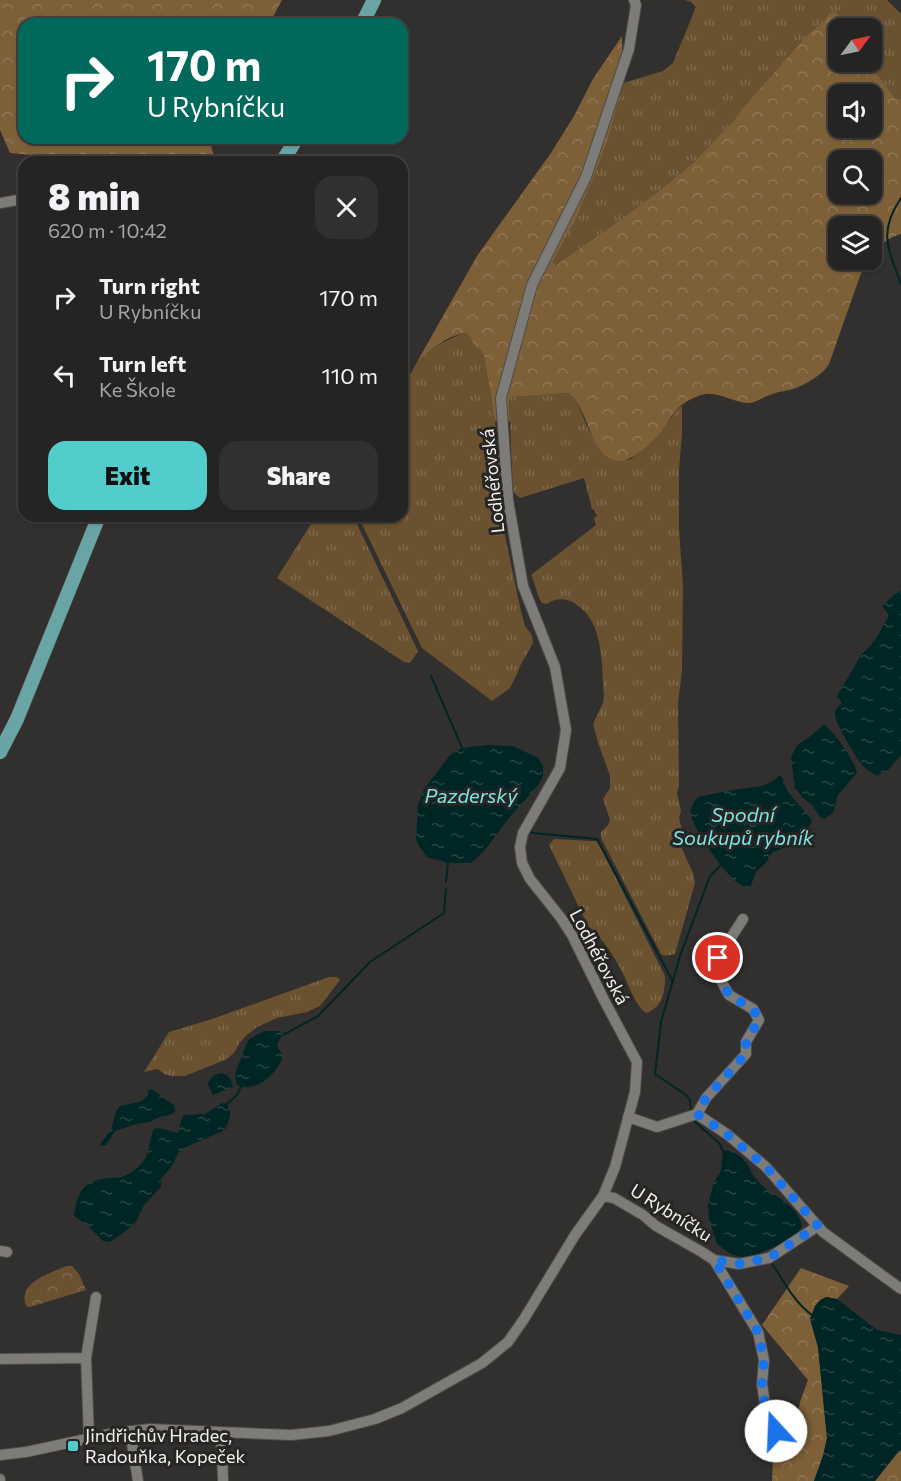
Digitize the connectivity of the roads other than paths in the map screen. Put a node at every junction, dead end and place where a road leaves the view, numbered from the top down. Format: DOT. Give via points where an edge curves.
graph roads {
  1 [pos="374,0"];
  2 [pos="634,0"];
  3 [pos="365,18"];
  4 [pos="18,200"];
  5 [pos="0,202"];
  6 [pos="97,522"];
  7 [pos="0,752"];
  8 [pos="743,919"];
  9 [pos="697,1114"];
  10 [pos="628,1117"];
  11 [pos="603,1196"];
  12 [pos="818,1226"];
  13 [pos="714,1260"];
  14 [pos="901,1289"];
  15 [pos="96,1297"];
  16 [pos="86,1358"];
  17 [pos="0,1359"];
  18 [pos="130,1431"];
  19 [pos="776,1431"];
  20 [pos="219,1432"];
  21 [pos="89,1438"];
  22 [pos="0,1455"];
  23 [pos="138,1481"];
  24 [pos="218,1481"];
  25 [pos="225,1481"];
  1 -- 3 [label="main road"];
  2 -- 10 [label="street, Lodhéřovská" via="629,50 586,177 532,285 501,398 508,500 523,586 555,667 566,730 560,768 523,833 522,863 572,935 637,1062"];
  4 -- 5 [label="street"];
  6 -- 7 [label="main road"];
  8 -- 9 [label="street" via="718,958 717,973 729,995 753,1009 759,1020 746,1042 746,1054 706,1098"];
  9 -- 10 [label="street" via="657,1127"];
  9 -- 12 [label="street" via="766,1167"];
  10 -- 11 [label="street, Lodhéřovská"];
  11 -- 13 [label="street, U Rybníčku" via="614,1198"];
  11 -- 20 [label="street, Lodhéřovská" via="508,1342 482,1363 375,1419 329,1431 291,1435"];
  12 -- 13 [label="street, U Rybníčku" via="769,1258 739,1264"];
  12 -- 14 [label="street"];
  13 -- 19 [label="street" via="758,1332 764,1360 765,1404"];
  15 -- 16 [label="street"];
  16 -- 17 [label="street"];
  16 -- 21 [label="street"];
  18 -- 20 [label="street, Lodhéřovská"];
  18 -- 21 [label="street, Lodhéřovská"];
  18 -- 23 [label="street"];
  20 -- 25 [label="street"];
  21 -- 22 [label="street, Lodhéřovská"];
  24 -- 25 [label="street"];
}
